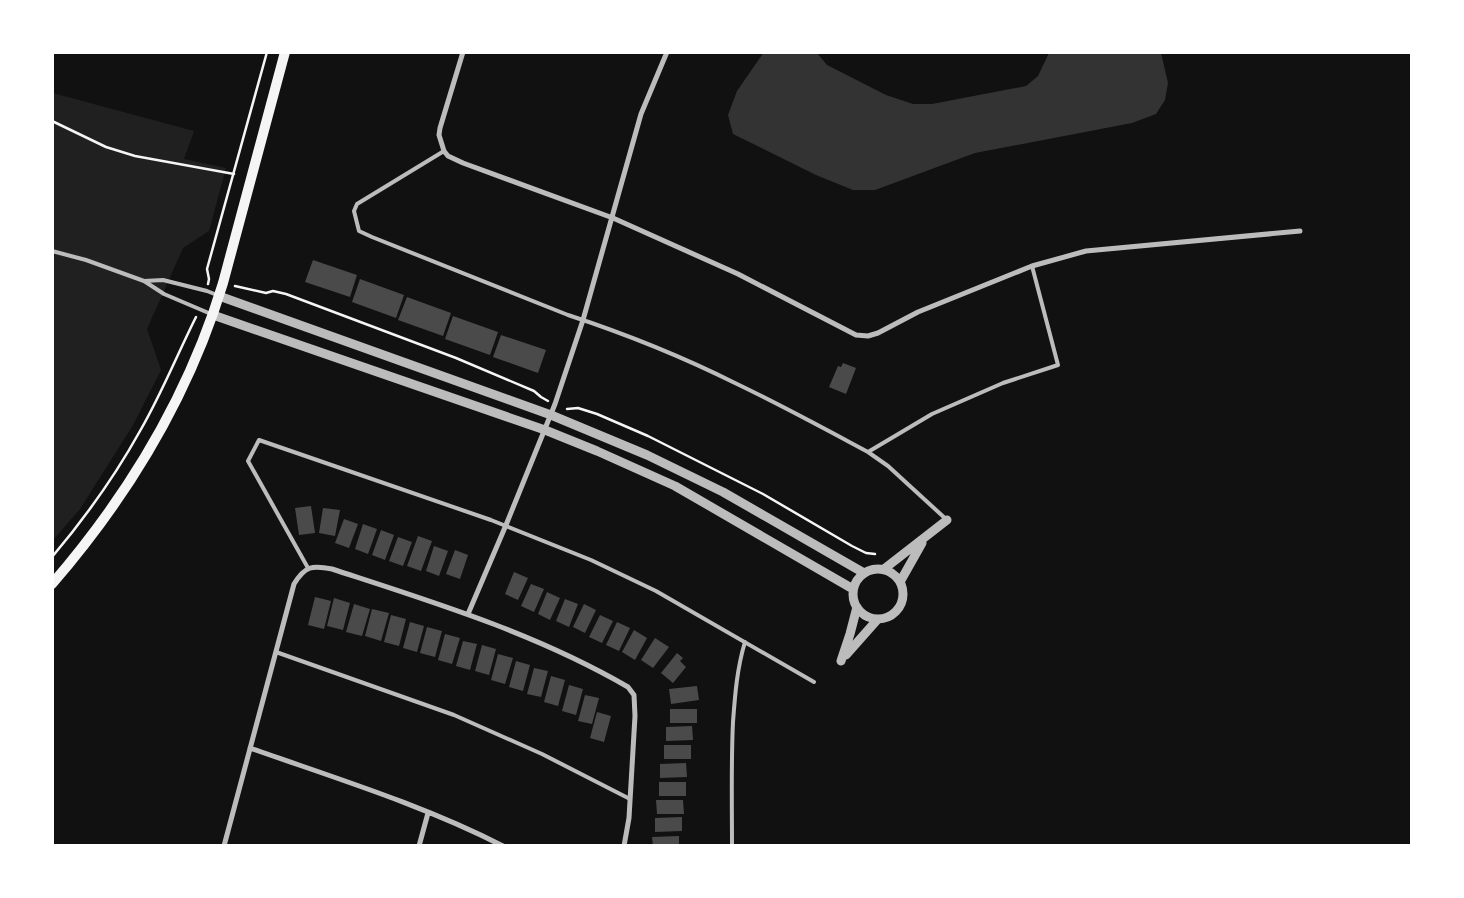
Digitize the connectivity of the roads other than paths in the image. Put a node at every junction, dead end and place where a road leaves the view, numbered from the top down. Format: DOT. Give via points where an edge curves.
graph roads {
  1 [pos="285,52"];
  2 [pos="463,52"];
  3 [pos="667,52"];
  4 [pos="444,151"];
  5 [pos="613,218"];
  6 [pos="1300,232"];
  7 [pos="52,251"];
  8 [pos="1032,266"];
  9 [pos="144,281"];
  10 [pos="219,296"];
  11 [pos="213,315"];
  12 [pos="583,320"];
  13 [pos="551,414"];
  14 [pos="545,430"];
  15 [pos="868,452"];
  16 [pos="947,520"];
  17 [pos="506,525"];
  18 [pos="926,536"];
  19 [pos="308,568"];
  20 [pos="884,569"];
  21 [pos="864,574"];
  22 [pos="900,582"];
  23 [pos="52,584"];
  24 [pos="854,589"];
  25 [pos="856,607"];
  26 [pos="468,614"];
  27 [pos="877,620"];
  28 [pos="745,642"];
  29 [pos="276,652"];
  30 [pos="814,682"];
  31 [pos="250,748"];
  32 [pos="630,799"];
  33 [pos="428,813"];
  34 [pos="224,846"];
  35 [pos="419,846"];
  36 [pos="503,846"];
  37 [pos="624,846"];
  38 [pos="732,846"];
  1 -- 10 [label="main road"];
  2 -- 4 [label="street" via="440,128 440,143"];
  3 -- 5 [label="street" via="641,114"];
  4 -- 5 [label="street" via="463,163"];
  4 -- 12 [label="lane" via="357,204 354,211 359,231"];
  5 -- 8 [label="street" via="738,274 856,335 878,333 923,310"];
  5 -- 12 [label="street"];
  6 -- 8 [label="street" via="1086,251"];
  7 -- 9 [label="lane"];
  8 -- 15 [label="lane" via="1058,365 1003,383 932,414"];
  9 -- 10 [label="lane" via="163,280"];
  9 -- 11 [label="lane" via="164,294"];
  10 -- 11 [label="main road"];
  10 -- 13 [label="street"];
  11 -- 14 [label="street"];
  11 -- 23 [label="main road" via="184,384 150,450 113,508"];
  12 -- 13 [label="street"];
  12 -- 15 [label="lane" via="699,366"];
  13 -- 14 [label="street"];
  13 -- 21 [label="street" via="723,492"];
  14 -- 17 [label="street"];
  14 -- 24 [label="street" via="675,486"];
  15 -- 16 [label="lane"];
  16 -- 18 [label="street"];
  17 -- 19 [label="lane" via="259,440 248,461"];
  17 -- 26 [label="street"];
  17 -- 28 [label="lane" via="592,560 656,591"];
  18 -- 20 [label="street"];
  18 -- 22 [label="street"];
  19 -- 26 [label="street" via="332,569"];
  19 -- 29 [label="street" via="294,584"];
  20 -- 21 [label="street"];
  20 -- 22 [label="street"];
  21 -- 24 [label="street"];
  22 -- 27 [label="street" via="904,591 897,612"];
  24 -- 25 [label="street"];
  25 -- 27 [label="street" via="865,616"];
  25 -- 27 [label="street" via="841,661"];
  26 -- 32 [label="street" via="558,651 628,687 634,695 635,705"];
  28 -- 30 [label="lane"];
  28 -- 38 [label="lane" via="740,659 732,748"];
  29 -- 31 [label="street"];
  29 -- 32 [label="lane" via="454,715 542,754"];
  31 -- 33 [label="street"];
  31 -- 34 [label="street"];
  32 -- 37 [label="street"];
  33 -- 35 [label="street"];
  33 -- 36 [label="street"];
}
